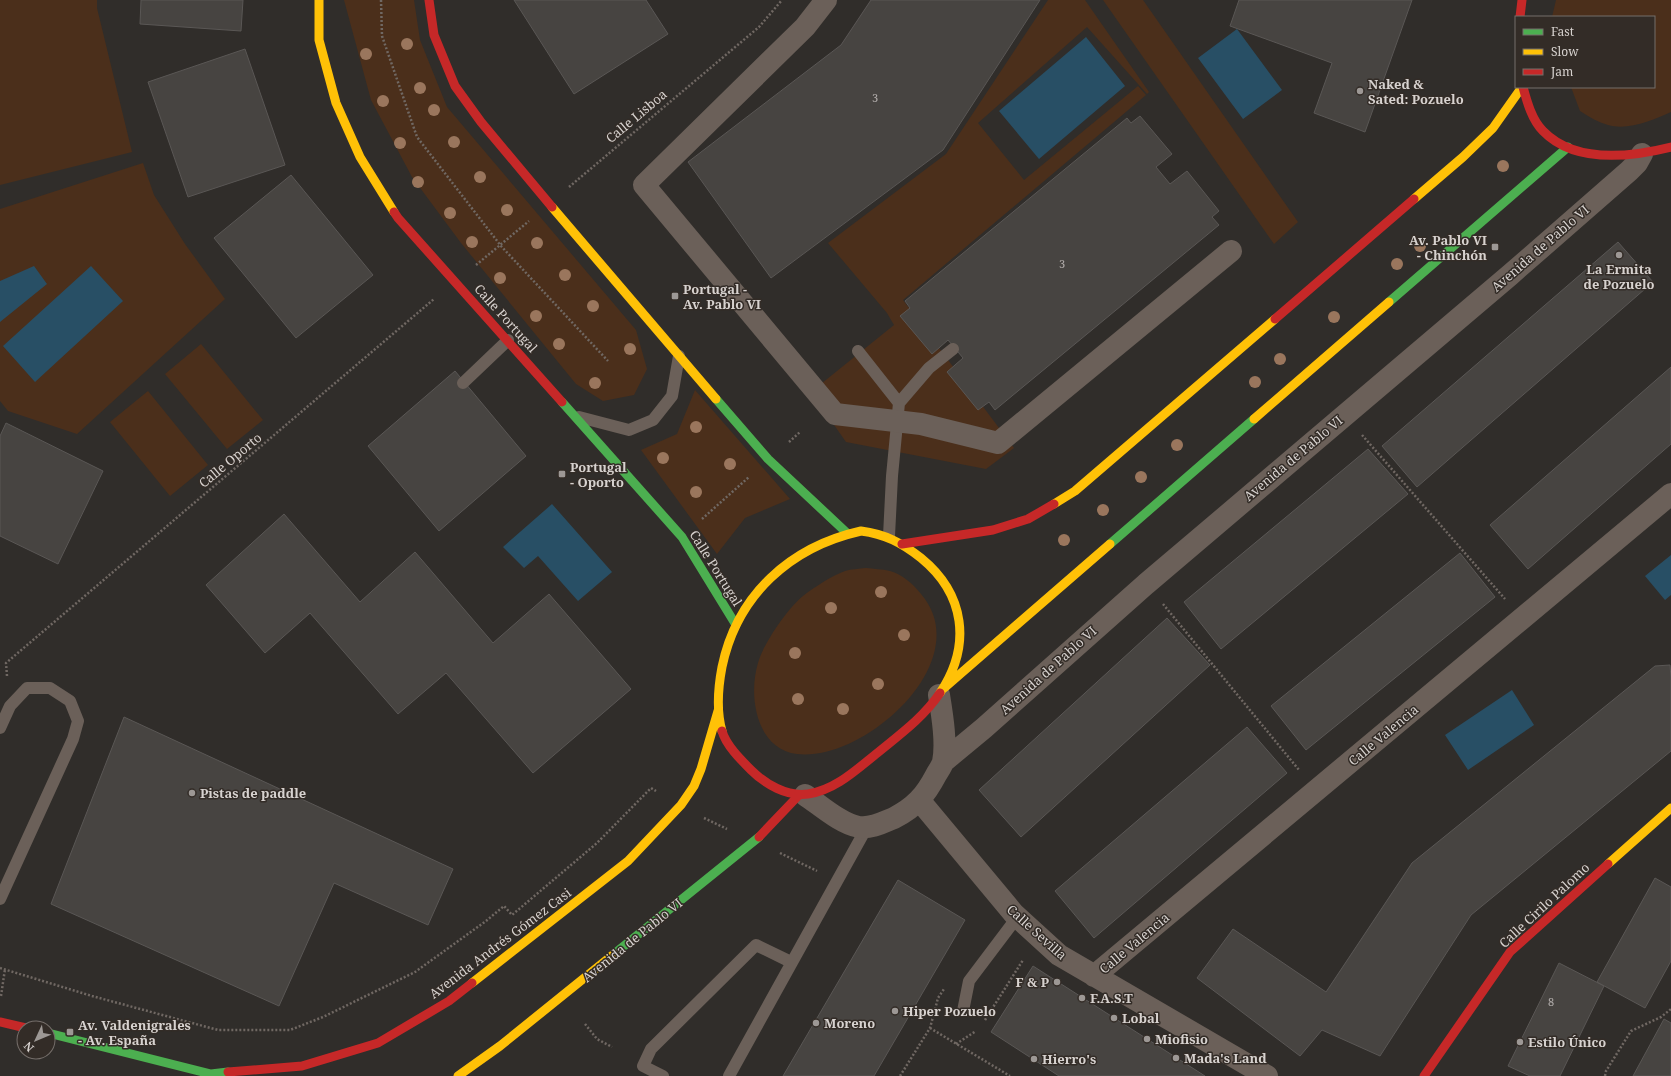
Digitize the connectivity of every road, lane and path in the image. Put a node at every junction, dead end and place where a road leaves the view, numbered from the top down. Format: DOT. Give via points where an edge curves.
graph roads {
  1 [pos="319,0"];
  2 [pos="380,0"];
  3 [pos="429,0"];
  4 [pos="782,0"];
  5 [pos="826,0"];
  6 [pos="1522,0"];
  7 [pos="1520,16"];
  8 [pos="1522,88"];
  9 [pos="1523,88"];
  10 [pos="1568,147"];
  11 [pos="1671,148"];
  12 [pos="1642,154"];
  13 [pos="549,204"];
  14 [pos="501,246"];
  15 [pos="1231,251"];
  16 [pos="456,281"];
  17 [pos="508,340"];
  18 [pos="953,349"];
  19 [pos="858,350"];
  20 [pos="679,356"];
  21 [pos="608,361"];
  22 [pos="463,383"];
  23 [pos="899,412"];
  24 [pos="1344,415"];
  25 [pos="576,416"];
  26 [pos="800,432"];
  27 [pos="768,460"];
  28 [pos="1671,494"];
  29 [pos="848,534"];
  30 [pos="889,536"];
  31 [pos="682,537"];
  32 [pos="902,544"];
  33 [pos="1146,584"];
  34 [pos="1522,619"];
  35 [pos="736,625"];
  36 [pos="942,691"];
  37 [pos="10,706"];
  38 [pos="718,712"];
  39 [pos="0,728"];
  40 [pos="943,762"];
  41 [pos="1316,791"];
  42 [pos="802,795"];
  43 [pos="920,801"];
  44 [pos="681,806"];
  45 [pos="1671,808"];
  46 [pos="867,828"];
  47 [pos="754,842"];
  48 [pos="838,881"];
  49 [pos="0,899"];
  50 [pos="1018,916"];
  51 [pos="1039,936"];
  52 [pos="791,962"];
  53 [pos="0,968"];
  54 [pos="5,969"];
  55 [pos="1094,976"];
  56 [pos="0,1002"];
  57 [pos="1671,1009"];
  58 [pos="964,1011"];
  59 [pos="0,1022"];
  60 [pos="983,1022"];
  61 [pos="585,1024"];
  62 [pos="16,1026"];
  63 [pos="979,1029"];
  64 [pos="56,1035"];
  65 [pos="956,1044"];
  66 [pos="612,1047"];
  67 [pos="458,1076"];
  68 [pos="663,1076"];
  69 [pos="729,1076"];
  70 [pos="900,1076"];
  71 [pos="1010,1076"];
  72 [pos="1267,1076"];
  73 [pos="1424,1076"];
  74 [pos="1605,1076"];
  1 -- 16 [label="main road, Calle Portugal" via="319,40 336,103 360,157 398,218"];
  2 -- 14 [label="path" via="382,36 416,137"];
  3 -- 13 [label="main road" via="434,35 455,86 481,122"];
  4 -- 13 [label="path, Calle Lisboa" via="759,27"];
  5 -- 23 [label="street" via="805,27 644,185 835,414"];
  6 -- 7 [label="main road"];
  8 -- 32 [label="main road" via="1493,128 1463,157 1075,491 1028,519 993,530"];
  9 -- 10 [label="main road" via="1527,106 1543,130 1555,141"];
  10 -- 12 [label="main road" via="1597,154"];
  10 -- 36 [label="main road"];
  11 -- 12 [label="main road"];
  12 -- 24 [label="street, Avenida de Pablo VI" via="1629,171"];
  13 -- 14 [label="path, Calle Lisboa"];
  13 -- 20 [label="main road"];
  14 -- 16 [label="path, Calle Oporto"];
  14 -- 21 [label="path"];
  15 -- 23 [label="street" via="998,443 921,424"];
  16 -- 17 [label="main road, Calle Portugal"];
  16 -- 37 [label="path, Calle Oporto" via="6,664"];
  17 -- 22 [label="lane"];
  17 -- 25 [label="main road, Calle Portugal"];
  18 -- 23 [label="lane" via="929,368"];
  19 -- 23 [label="lane"];
  20 -- 25 [label="lane" via="672,396 653,420 629,430"];
  20 -- 27 [label="main road"];
  23 -- 30 [label="lane"];
  24 -- 33 [label="street, Avenida de Pablo VI"];
  24 -- 34 [label="path"];
  25 -- 31 [label="main road, Calle Portugal"];
  26 -- 27 [label="path"];
  27 -- 29 [label="main road"];
  27 -- 31 [label="path"];
  28 -- 34 [label="street, Calle Valencia"];
  29 -- 30 [label="main road" via="861,531"];
  29 -- 35 [label="main road" via="821,543 779,569 750,602"];
  30 -- 32 [label="main road"];
  31 -- 35 [label="main road, Calle Portugal"];
  32 -- 36 [label="main road" via="936,572 956,604 959,640 954,663"];
  33 -- 40 [label="street, Avenida de Pablo VI"];
  33 -- 41 [label="path"];
  34 -- 41 [label="street, Calle Valencia"];
  35 -- 38 [label="main road" via="725,650"];
  36 -- 40 [label="street"];
  36 -- 42 [label="main road" via="913,723 855,771 837,783"];
  37 -- 39 [label="lane"];
  37 -- 49 [label="lane" via="27,688 50,688 70,701 78,721 73,739"];
  38 -- 42 [label="main road" via="724,735 751,771 777,788"];
  38 -- 44 [label="main road, Avenida Andrés Gómez Casi" via="702,769"];
  40 -- 43 [label="street"];
  41 -- 55 [label="street, Calle Valencia"];
  42 -- 46 [label="street" via="836,816"];
  42 -- 47 [label="main road, Avenida de Pablo VI"];
  43 -- 46 [label="street" via="905,812"];
  43 -- 50 [label="street, Calle Sevilla"];
  44 -- 47 [label="path"];
  44 -- 54 [label="path" via="651,788 597,843 512,914 504,906 415,972 323,1017 290,1030 218,1030 92,996"];
  44 -- 64 [label="main road, Avenida Andrés Gómez Casi" via="628,861 455,996 378,1042 302,1066 211,1074"];
  45 -- 73 [label="main road, Calle Cirilo Palomo" via="1510,952"];
  46 -- 48 [label="lane"];
  47 -- 48 [label="path"];
  47 -- 67 [label="main road, Avenida de Pablo VI" via="500,1046"];
  48 -- 52 [label="lane"];
  50 -- 51 [label="street, Calle Sevilla"];
  50 -- 58 [label="lane" via="969,981"];
  51 -- 55 [label="street, Calle Sevilla" via="1059,955"];
  51 -- 60 [label="path"];
  52 -- 68 [label="lane" via="756,944 651,1049 643,1066"];
  52 -- 69 [label="lane"];
  53 -- 54 [label="path"];
  54 -- 56 [label="path"];
  55 -- 72 [label="street, Calle Sevilla"];
  57 -- 74 [label="path" via="1661,1018 1631,1031"];
  59 -- 62 [label="main road"];
  61 -- 66 [label="path" via="597,1039"];
  63 -- 65 [label="path"];
  65 -- 70 [label="path" via="930,1028"];
  65 -- 71 [label="path"];
}
